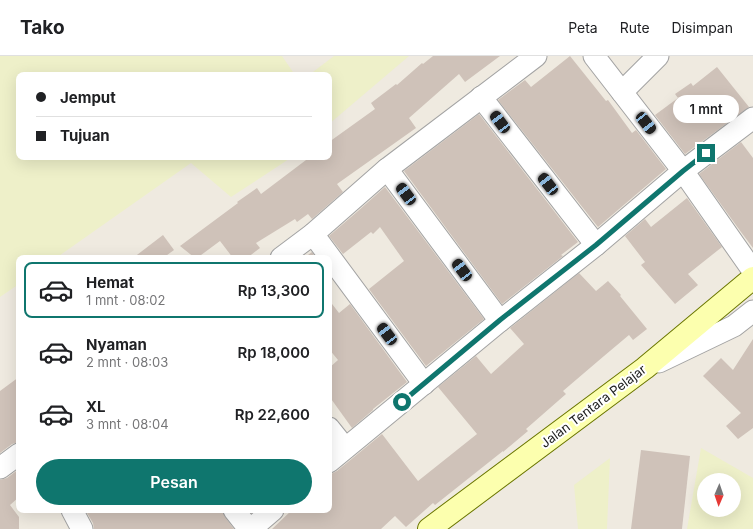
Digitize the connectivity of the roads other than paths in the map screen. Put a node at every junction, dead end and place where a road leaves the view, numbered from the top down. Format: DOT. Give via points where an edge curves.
graph roads {
  1 [pos="536,56"];
  2 [pos="594,56"];
  3 [pos="658,56"];
  4 [pos="622,92"];
  5 [pos="481,97"];
  6 [pos="753,118"];
  7 [pos="387,169"];
  8 [pos="683,171"];
  9 [pos="313,234"];
  10 [pos="596,245"];
  11 [pos="285,255"];
  12 [pos="329,255"];
  13 [pos="332,260"];
  14 [pos="753,271"];
  15 [pos="753,278"];
  16 [pos="753,311"];
  17 [pos="500,320"];
  18 [pos="645,368"];
  19 [pos="424,384"];
  20 [pos="332,432"];
  21 [pos="345,448"];
  22 [pos="16,456"];
  23 [pos="332,459"];
  24 [pos="0,468"];
  25 [pos="74,513"];
  26 [pos="237,513"];
  27 [pos="269,513"];
  28 [pos="82,529"];
  29 [pos="250,529"];
  30 [pos="429,529"];
  1 -- 5 [label="street"];
  2 -- 4 [label="street"];
  3 -- 4 [label="street"];
  4 -- 8 [label="street"];
  5 -- 7 [label="street"];
  5 -- 10 [label="street"];
  6 -- 8 [label="street"];
  7 -- 9 [label="street"];
  7 -- 17 [label="street"];
  8 -- 10 [label="street"];
  8 -- 14 [label="street"];
  9 -- 11 [label="street"];
  9 -- 12 [label="street"];
  10 -- 17 [label="street"];
  13 -- 19 [label="street"];
  15 -- 18 [label="main road, Jalan Tentara Pelajar"];
  16 -- 18 [label="street" via="734,326"];
  17 -- 19 [label="street"];
  18 -- 30 [label="main road, Jalan Tentara Pelajar"];
  19 -- 21 [label="street"];
  20 -- 21 [label="street"];
  21 -- 23 [label="street"];
  22 -- 24 [label="street"];
  25 -- 28 [label="street"];
  26 -- 29 [label="street"];
  27 -- 29 [label="street"];
}
